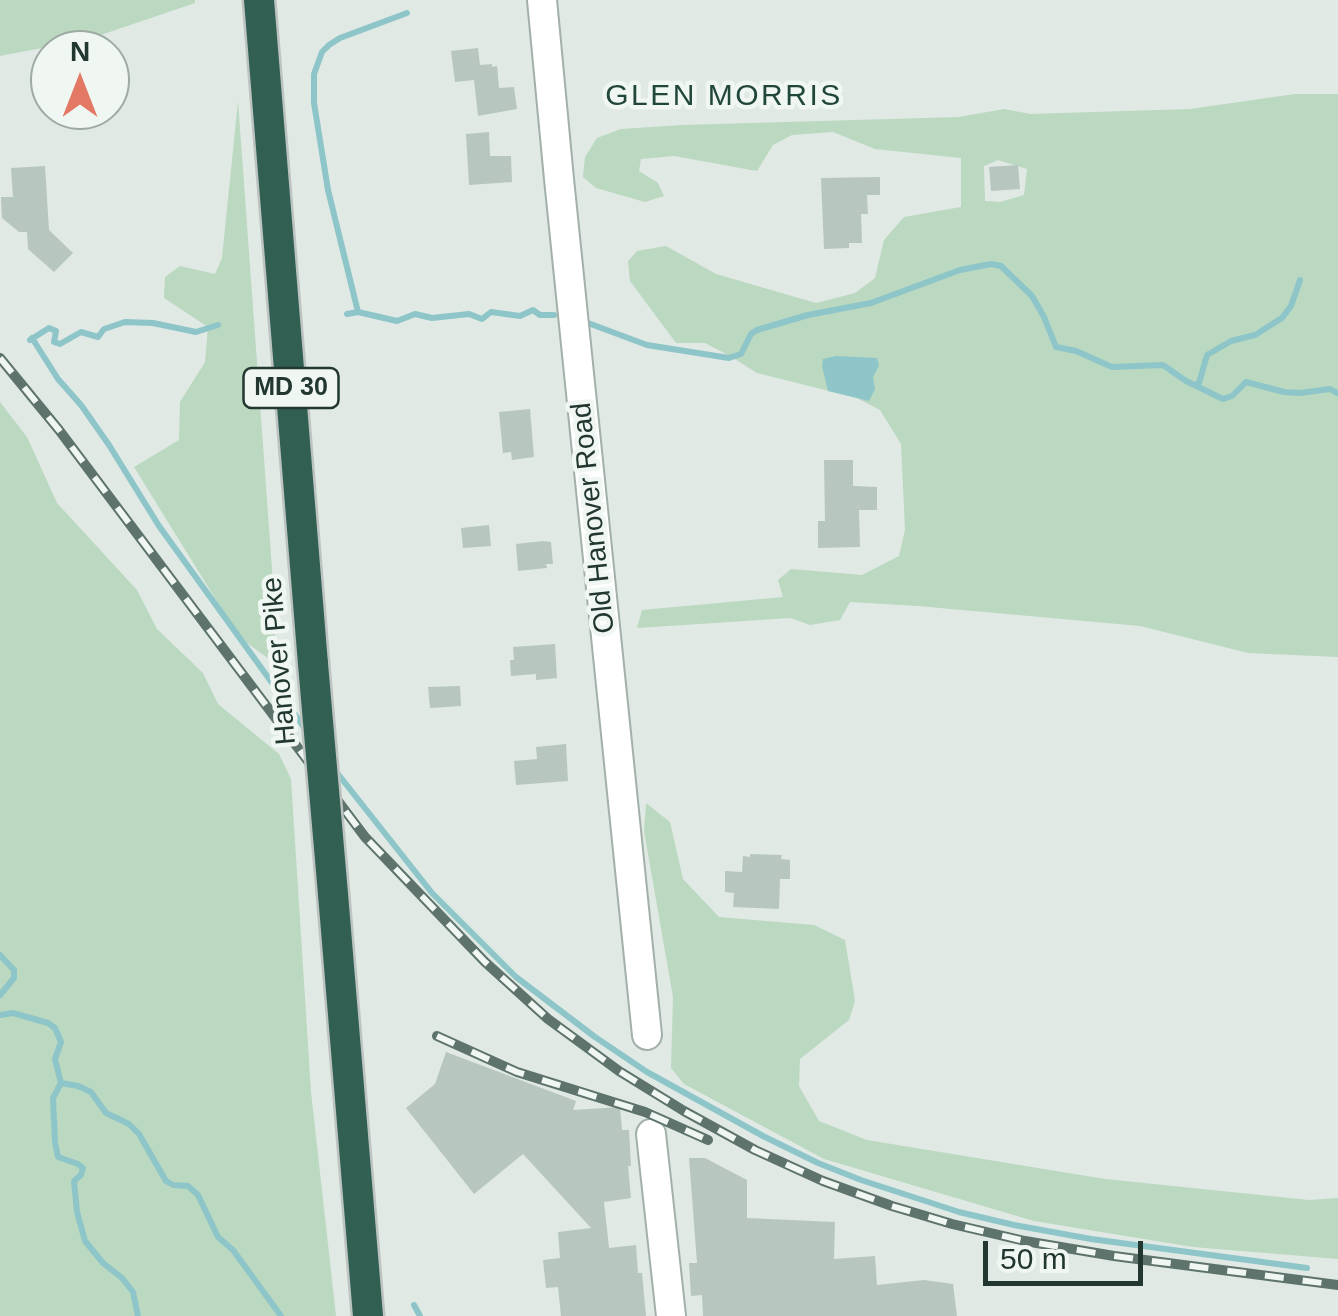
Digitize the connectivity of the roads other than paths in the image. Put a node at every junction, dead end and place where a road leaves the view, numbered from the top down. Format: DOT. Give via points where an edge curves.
graph roads {
  1 [pos="258,0"];
  2 [pos="542,0"];
  3 [pos="648,1036"];
  4 [pos="651,1134"];
  5 [pos="368,1316"];
  6 [pos="671,1316"];
  1 -- 5 [label="highway, Hanover Pike / MD 30, bridge"];
  2 -- 3 [label="street, Old Hanover Road"];
  4 -- 6 [label="street"];
}
